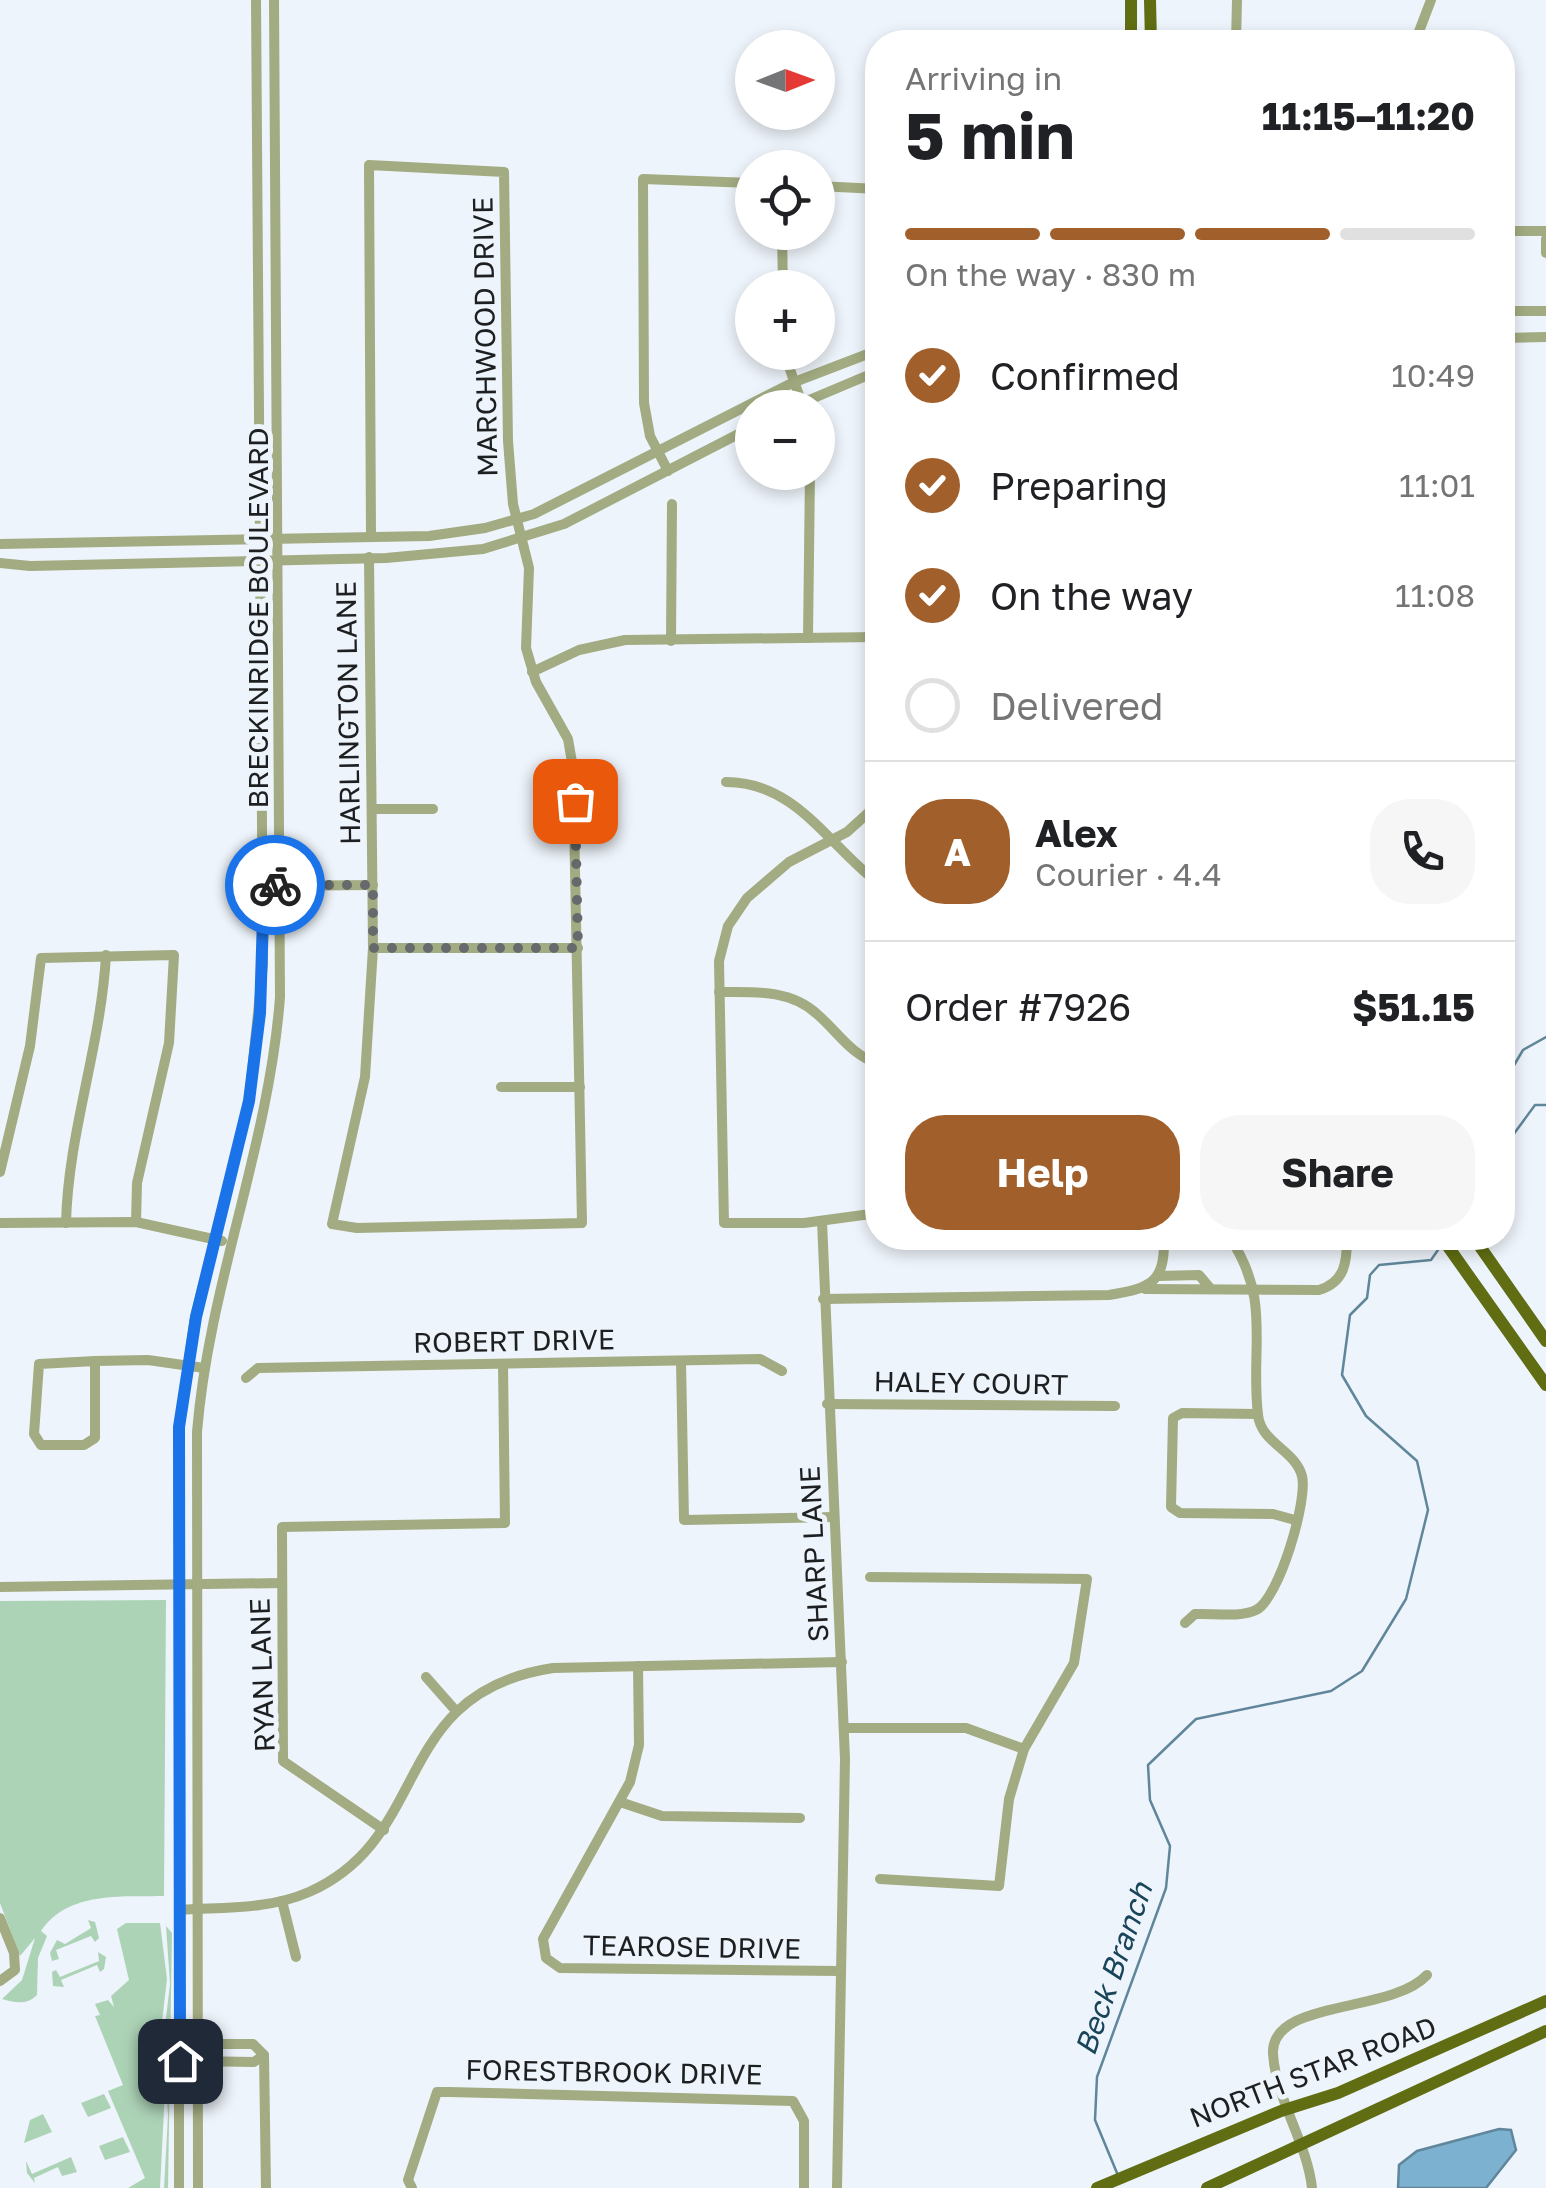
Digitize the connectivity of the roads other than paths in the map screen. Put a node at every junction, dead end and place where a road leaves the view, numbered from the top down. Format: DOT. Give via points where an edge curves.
graph roads {
  1 [pos="256,0"];
  2 [pos="274,0"];
  3 [pos="1131,0"];
  4 [pos="1150,0"];
  5 [pos="1236,0"];
  6 [pos="1431,0"];
  7 [pos="256,27"];
  8 [pos="274,27"];
  9 [pos="1131,30"];
  10 [pos="1151,30"];
  11 [pos="1236,30"];
  12 [pos="1420,30"];
  13 [pos="735,183"];
  14 [pos="835,187"];
  15 [pos="865,188"];
  16 [pos="1546,230"];
  17 [pos="1515,231"];
  18 [pos="1546,239"];
  19 [pos="1546,253"];
  20 [pos="259,299"];
  21 [pos="278,299"];
  22 [pos="1546,310"];
  23 [pos="1515,311"];
  24 [pos="1546,337"];
  25 [pos="1515,338"];
  26 [pos="865,355"];
  27 [pos="789,370"];
  28 [pos="865,376"];
  29 [pos="792,383"];
  30 [pos="794,390"];
  31 [pos="834,390"];
  32 [pos="735,436"];
  33 [pos="658,452"];
  34 [pos="668,471"];
  35 [pos="810,490"];
  36 [pos="672,504"];
  37 [pos="518,520"];
  38 [pos="371,537"];
  39 [pos="523,538"];
  40 [pos="261,540"];
  41 [pos="280,540"];
  42 [pos="0,545"];
  43 [pos="369,557"];
  44 [pos="280,561"];
  45 [pos="261,562"];
  46 [pos="0,563"];
  47 [pos="808,638"];
  48 [pos="865,638"];
  49 [pos="672,640"];
  50 [pos="532,672"];
  51 [pos="726,782"];
  52 [pos="372,809"];
  53 [pos="434,809"];
  54 [pos="865,815"];
  55 [pos="832,842"];
  56 [pos="865,871"];
  57 [pos="282,885"];
  58 [pos="373,885"];
  59 [pos="264,886"];
  60 [pos="373,948"];
  61 [pos="578,948"];
  62 [pos="106,955"];
  63 [pos="719,992"];
  64 [pos="865,1058"];
  65 [pos="500,1087"];
  66 [pos="580,1087"];
  67 [pos="0,1172"];
  68 [pos="865,1216"];
  69 [pos="822,1221"];
  70 [pos="136,1222"];
  71 [pos="0,1223"];
  72 [pos="66,1223"];
  73 [pos="582,1224"];
  74 [pos="217,1240"];
  75 [pos="233,1243"];
  76 [pos="1164,1250"];
  77 [pos="1237,1250"];
  78 [pos="1347,1250"];
  79 [pos="1450,1250"];
  80 [pos="1482,1250"];
  81 [pos="1158,1276"];
  82 [pos="1210,1288"];
  83 [pos="1145,1289"];
  84 [pos="1255,1292"];
  85 [pos="1510,1293"];
  86 [pos="823,1299"];
  87 [pos="1489,1307"];
  88 [pos="1546,1341"];
  89 [pos="681,1360"];
  90 [pos="96,1361"];
  91 [pos="187,1364"];
  92 [pos="502,1364"];
  93 [pos="204,1368"];
  94 [pos="782,1371"];
  95 [pos="246,1378"];
  96 [pos="1546,1385"];
  97 [pos="828,1404"];
  98 [pos="1114,1406"];
  99 [pos="1258,1414"];
  100 [pos="834,1517"];
  101 [pos="1295,1520"];
  102 [pos="870,1577"];
  103 [pos="180,1583"];
  104 [pos="282,1583"];
  105 [pos="196,1584"];
  106 [pos="0,1586"];
  107 [pos="1185,1623"];
  108 [pos="842,1662"];
  109 [pos="638,1666"];
  110 [pos="426,1678"];
  111 [pos="456,1711"];
  112 [pos="844,1728"];
  113 [pos="1024,1749"];
  114 [pos="620,1802"];
  115 [pos="800,1818"];
  116 [pos="384,1830"];
  117 [pos="880,1879"];
  118 [pos="282,1901"];
  119 [pos="196,1909"];
  120 [pos="180,1910"];
  121 [pos="0,1918"];
  122 [pos="296,1958"];
  123 [pos="840,1971"];
  124 [pos="1427,1975"];
  125 [pos="0,1982"];
  126 [pos="1546,2001"];
  127 [pos="1546,2031"];
  128 [pos="180,2043"];
  129 [pos="197,2044"];
  130 [pos="264,2055"];
  131 [pos="180,2061"];
  132 [pos="197,2061"];
  133 [pos="1289,2108"];
  134 [pos="1300,2141"];
  135 [pos="410,2184"];
  136 [pos="179,2188"];
  137 [pos="198,2188"];
  138 [pos="266,2188"];
  139 [pos="804,2188"];
  140 [pos="836,2188"];
  141 [pos="1097,2188"];
  142 [pos="1206,2188"];
  143 [pos="1312,2188"];
  1 -- 7 [label="street, BRECKINRIDGE BOULEVARD"];
  2 -- 8 [label="street, BRECKINRIDGE BOULEVARD"];
  3 -- 9 [label="main road"];
  4 -- 10 [label="main road"];
  5 -- 11 [label="street"];
  6 -- 12 [label="street"];
  7 -- 8 [label="street"];
  7 -- 20 [label="street, BRECKINRIDGE BOULEVARD"];
  8 -- 21 [label="street, BRECKINRIDGE BOULEVARD"];
  13 -- 33 [label="street" via="643,180 644,403"];
  14 -- 15 [label="street"];
  16 -- 17 [label="street"];
  18 -- 19 [label="street"];
  20 -- 21 [label="street"];
  20 -- 40 [label="street, BRECKINRIDGE BOULEVARD"];
  21 -- 41 [label="street, BRECKINRIDGE BOULEVARD"];
  22 -- 23 [label="street"];
  24 -- 25 [label="street"];
  26 -- 29 [label="street"];
  27 -- 29 [label="street"];
  28 -- 31 [label="street"];
  29 -- 30 [label="street"];
  29 -- 33 [label="street"];
  32 -- 34 [label="street"];
  33 -- 34 [label="street"];
  33 -- 37 [label="street"];
  34 -- 39 [label="street"];
  35 -- 47 [label="street"];
  36 -- 49 [label="street"];
  37 -- 38 [label="street" via="429,536"];
  37 -- 38 [label="street, MARCHWOOD DRIVE" via="508,441 504,172 369,165"];
  37 -- 39 [label="street, MARCHWOOD DRIVE"];
  38 -- 41 [label="street"];
  39 -- 43 [label="street" via="448,554"];
  39 -- 50 [label="street, MARCHWOOD DRIVE" via="529,584 524,628"];
  40 -- 41 [label="street"];
  40 -- 42 [label="street"];
  40 -- 45 [label="street, BRECKINRIDGE BOULEVARD"];
  41 -- 44 [label="street, BRECKINRIDGE BOULEVARD"];
  43 -- 44 [label="street"];
  43 -- 52 [label="street, HARLINGTON LANE"];
  44 -- 45 [label="street"];
  44 -- 57 [label="street, BRECKINRIDGE BOULEVARD"];
  45 -- 46 [label="street"];
  45 -- 59 [label="street, BRECKINRIDGE BOULEVARD"];
  47 -- 48 [label="street"];
  47 -- 49 [label="street"];
  49 -- 50 [label="street" via="598,645"];
  50 -- 61 [label="street, MARCHWOOD DRIVE" via="572,756"];
  51 -- 55 [label="street" via="788,799"];
  52 -- 53 [label="street"];
  52 -- 58 [label="street, HARLINGTON LANE"];
  54 -- 55 [label="street"];
  55 -- 56 [label="street"];
  55 -- 63 [label="street" via="789,862 734,915 721,948"];
  57 -- 58 [label="street"];
  57 -- 59 [label="street"];
  57 -- 75 [label="street, BRECKINRIDGE BOULEVARD" via="277,1032"];
  58 -- 60 [label="street, HARLINGTON LANE"];
  59 -- 74 [label="street, BRECKINRIDGE BOULEVARD" via="249,1101"];
  60 -- 61 [label="street"];
  60 -- 73 [label="street, HARLINGTON LANE" via="365,1077 332,1224"];
  61 -- 66 [label="street, MARCHWOOD DRIVE"];
  62 -- 67 [label="street" via="41,958 30,1046"];
  62 -- 70 [label="street" via="174,956 170,1042 138,1183"];
  62 -- 72 [label="street"];
  63 -- 64 [label="street" via="764,992 800,1002"];
  63 -- 69 [label="street" via="724,1223"];
  65 -- 66 [label="street"];
  66 -- 73 [label="street, MARCHWOOD DRIVE"];
  68 -- 69 [label="street"];
  69 -- 86 [label="street, SHARP LANE"];
  70 -- 72 [label="street"];
  70 -- 74 [label="street"];
  71 -- 72 [label="street"];
  74 -- 75 [label="street"];
  74 -- 91 [label="street, BRECKINRIDGE BOULEVARD"];
  75 -- 93 [label="street, BRECKINRIDGE BOULEVARD"];
  76 -- 81 [label="street"];
  77 -- 84 [label="street"];
  78 -- 84 [label="street" via="1339,1280 1328,1288"];
  79 -- 87 [label="main road"];
  80 -- 85 [label="main road"];
  81 -- 82 [label="street" via="1198,1275"];
  81 -- 83 [label="street"];
  82 -- 83 [label="street"];
  82 -- 84 [label="street"];
  83 -- 86 [label="street"];
  84 -- 99 [label="street"];
  85 -- 87 [label="main road"];
  85 -- 88 [label="main road"];
  86 -- 97 [label="street, SHARP LANE"];
  87 -- 96 [label="main road"];
  89 -- 92 [label="street, ROBERT DRIVE"];
  89 -- 94 [label="street, ROBERT DRIVE" via="760,1359"];
  89 -- 100 [label="street" via="684,1520"];
  90 -- 90 [label="street" via="38,1364 34,1434 41,1445 84,1445 95,1438"];
  90 -- 91 [label="street"];
  91 -- 93 [label="street"];
  91 -- 103 [label="street, BRECKINRIDGE BOULEVARD" via="179,1427"];
  92 -- 95 [label="street, ROBERT DRIVE" via="258,1368"];
  92 -- 104 [label="street, RYAN LANE" via="506,1523 282,1527"];
  93 -- 105 [label="street, BRECKINRIDGE BOULEVARD"];
  97 -- 98 [label="street, HALEY COURT"];
  97 -- 100 [label="street, SHARP LANE"];
  99 -- 101 [label="street" via="1266,1434 1302,1475"];
  99 -- 101 [label="street" via="1174,1418 1174,1510"];
  100 -- 108 [label="street, SHARP LANE"];
  101 -- 107 [label="street" via="1277,1586 1261,1607 1194,1614"];
  102 -- 113 [label="street" via="1087,1579 1074,1663"];
  103 -- 105 [label="street"];
  103 -- 106 [label="street"];
  103 -- 120 [label="street, BRECKINRIDGE BOULEVARD"];
  104 -- 105 [label="street"];
  104 -- 116 [label="street, RYAN LANE" via="283,1761"];
  105 -- 119 [label="street, BRECKINRIDGE BOULEVARD"];
  108 -- 109 [label="street"];
  108 -- 112 [label="street, SHARP LANE"];
  109 -- 111 [label="street" via="538,1670 495,1684"];
  109 -- 114 [label="street" via="639,1746"];
  110 -- 111 [label="street"];
  111 -- 116 [label="street" via="422,1751"];
  112 -- 113 [label="street" via="966,1728"];
  112 -- 123 [label="street, SHARP LANE"];
  113 -- 117 [label="street" via="1008,1799 999,1886"];
  114 -- 115 [label="street" via="662,1816"];
  114 -- 123 [label="street, TEAROSE DRIVE" via="544,1939 546,1958 560,1968"];
  116 -- 118 [label="street" via="349,1868"];
  118 -- 119 [label="street"];
  118 -- 122 [label="street"];
  119 -- 120 [label="street"];
  119 -- 129 [label="street, BRECKINRIDGE BOULEVARD"];
  120 -- 128 [label="street, BRECKINRIDGE BOULEVARD"];
  121 -- 125 [label="street" via="15,1970"];
  123 -- 140 [label="street, SHARP LANE"];
  124 -- 133 [label="street" via="1400,1996 1308,2014 1281,2028 1273,2049"];
  126 -- 133 [label="main road, NORTH STAR ROAD"];
  127 -- 134 [label="main road, NORTH STAR ROAD"];
  128 -- 129 [label="street"];
  128 -- 131 [label="street, BRECKINRIDGE BOULEVARD"];
  129 -- 130 [label="street" via="253,2044"];
  129 -- 132 [label="street, BRECKINRIDGE BOULEVARD"];
  130 -- 132 [label="street" via="254,2062"];
  130 -- 138 [label="street"];
  131 -- 132 [label="street"];
  131 -- 136 [label="street, BRECKINRIDGE BOULEVARD"];
  132 -- 137 [label="street, BRECKINRIDGE BOULEVARD"];
  133 -- 134 [label="street"];
  133 -- 141 [label="main road, NORTH STAR ROAD"];
  134 -- 142 [label="main road, NORTH STAR ROAD"];
  134 -- 143 [label="street"];
  135 -- 139 [label="street, FORESTBROOK DRIVE" via="437,2092 794,2101 804,2120"];
}
